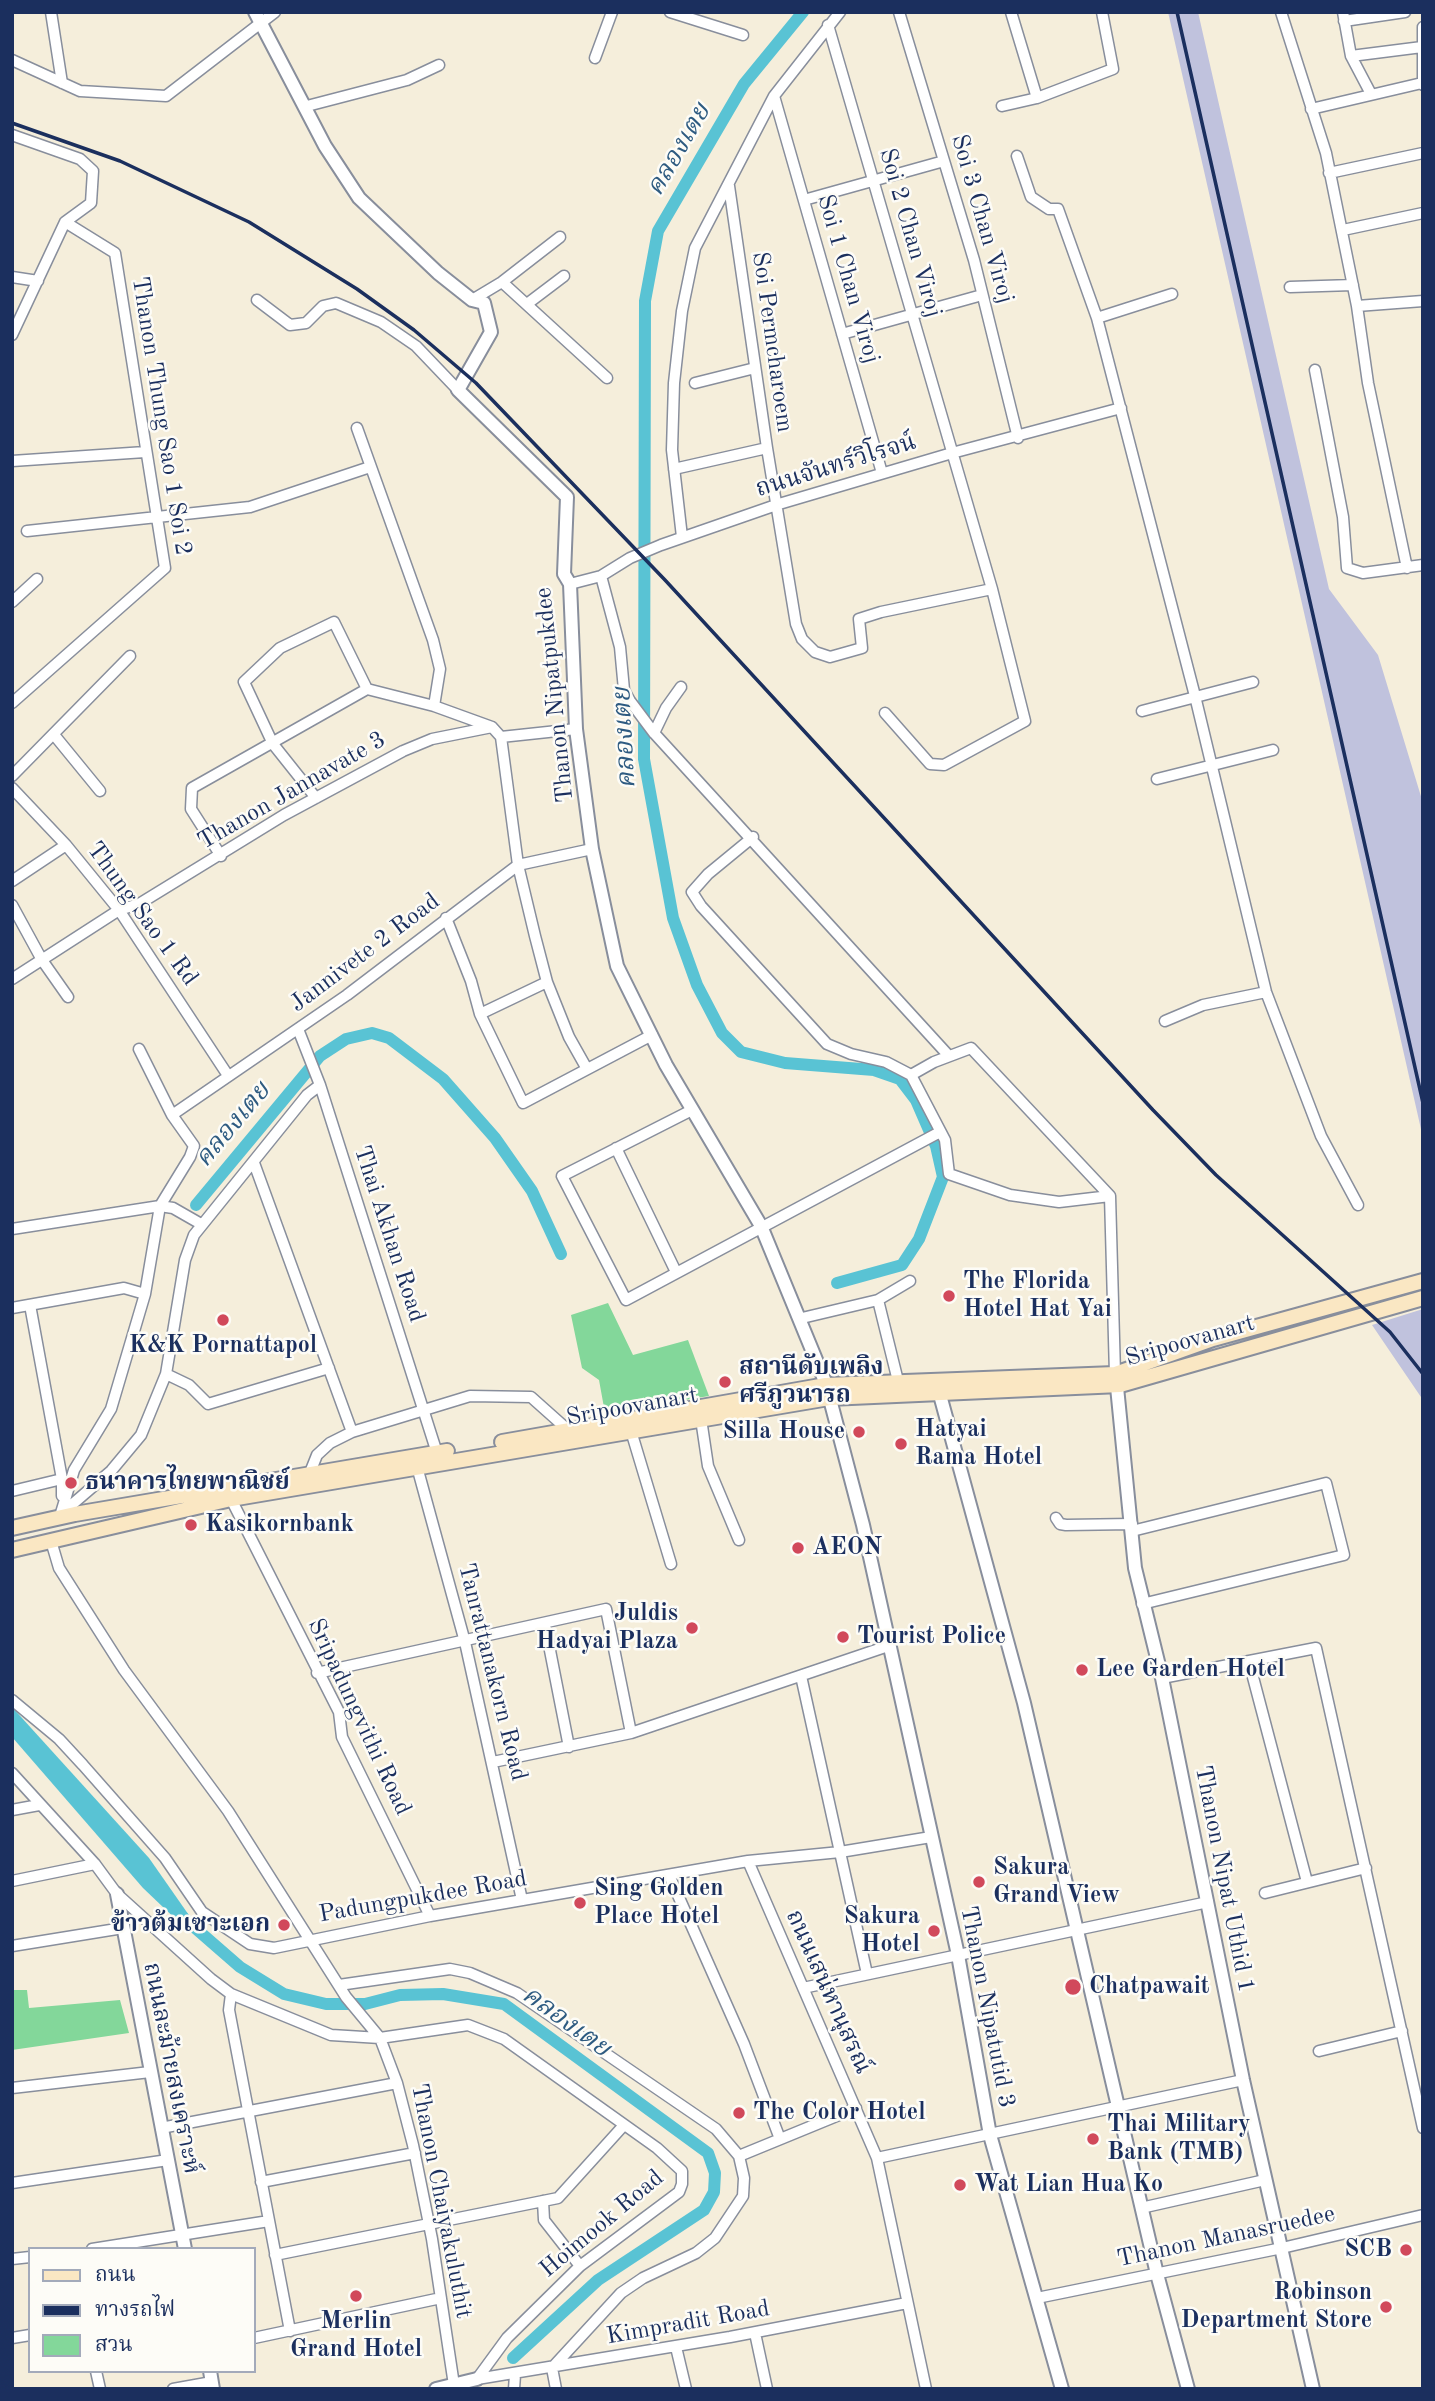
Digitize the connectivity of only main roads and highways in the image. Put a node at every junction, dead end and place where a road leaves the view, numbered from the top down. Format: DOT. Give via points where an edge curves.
graph roads {
  1 [pos="1423,1281"];
  2 [pos="1423,1298"];
  3 [pos="1117,1380"];
  4 [pos="938,1385"];
  5 [pos="828,1391"];
  6 [pos="416,1460"];
  7 [pos="229,1493"];
  8 [pos="12,1528"];
  9 [pos="12,1550"];
  1 -- 3 [label="main road, Sripoovanart" via="1213,1339"];
  2 -- 3 [label="main road, Sripoovanart"];
  3 -- 4 [label="main road, Sripoovanart"];
  4 -- 5 [label="main road, Sripoovanart"];
  4 -- 5 [label="main road, Sripoovanart" via="898,1381"];
  5 -- 6 [label="main road, Sripoovanart" via="631,1431"];
  5 -- 6 [label="main road, Sripoovanart" via="568,1430"];
  6 -- 7 [label="main road, Sripoovanart"];
  6 -- 7 [label="main road, Sripoovanart" via="309,1475"];
  7 -- 8 [label="main road, Sripoovanart" via="68,1514"];
  7 -- 9 [label="main road, Sripoovanart"];
}
